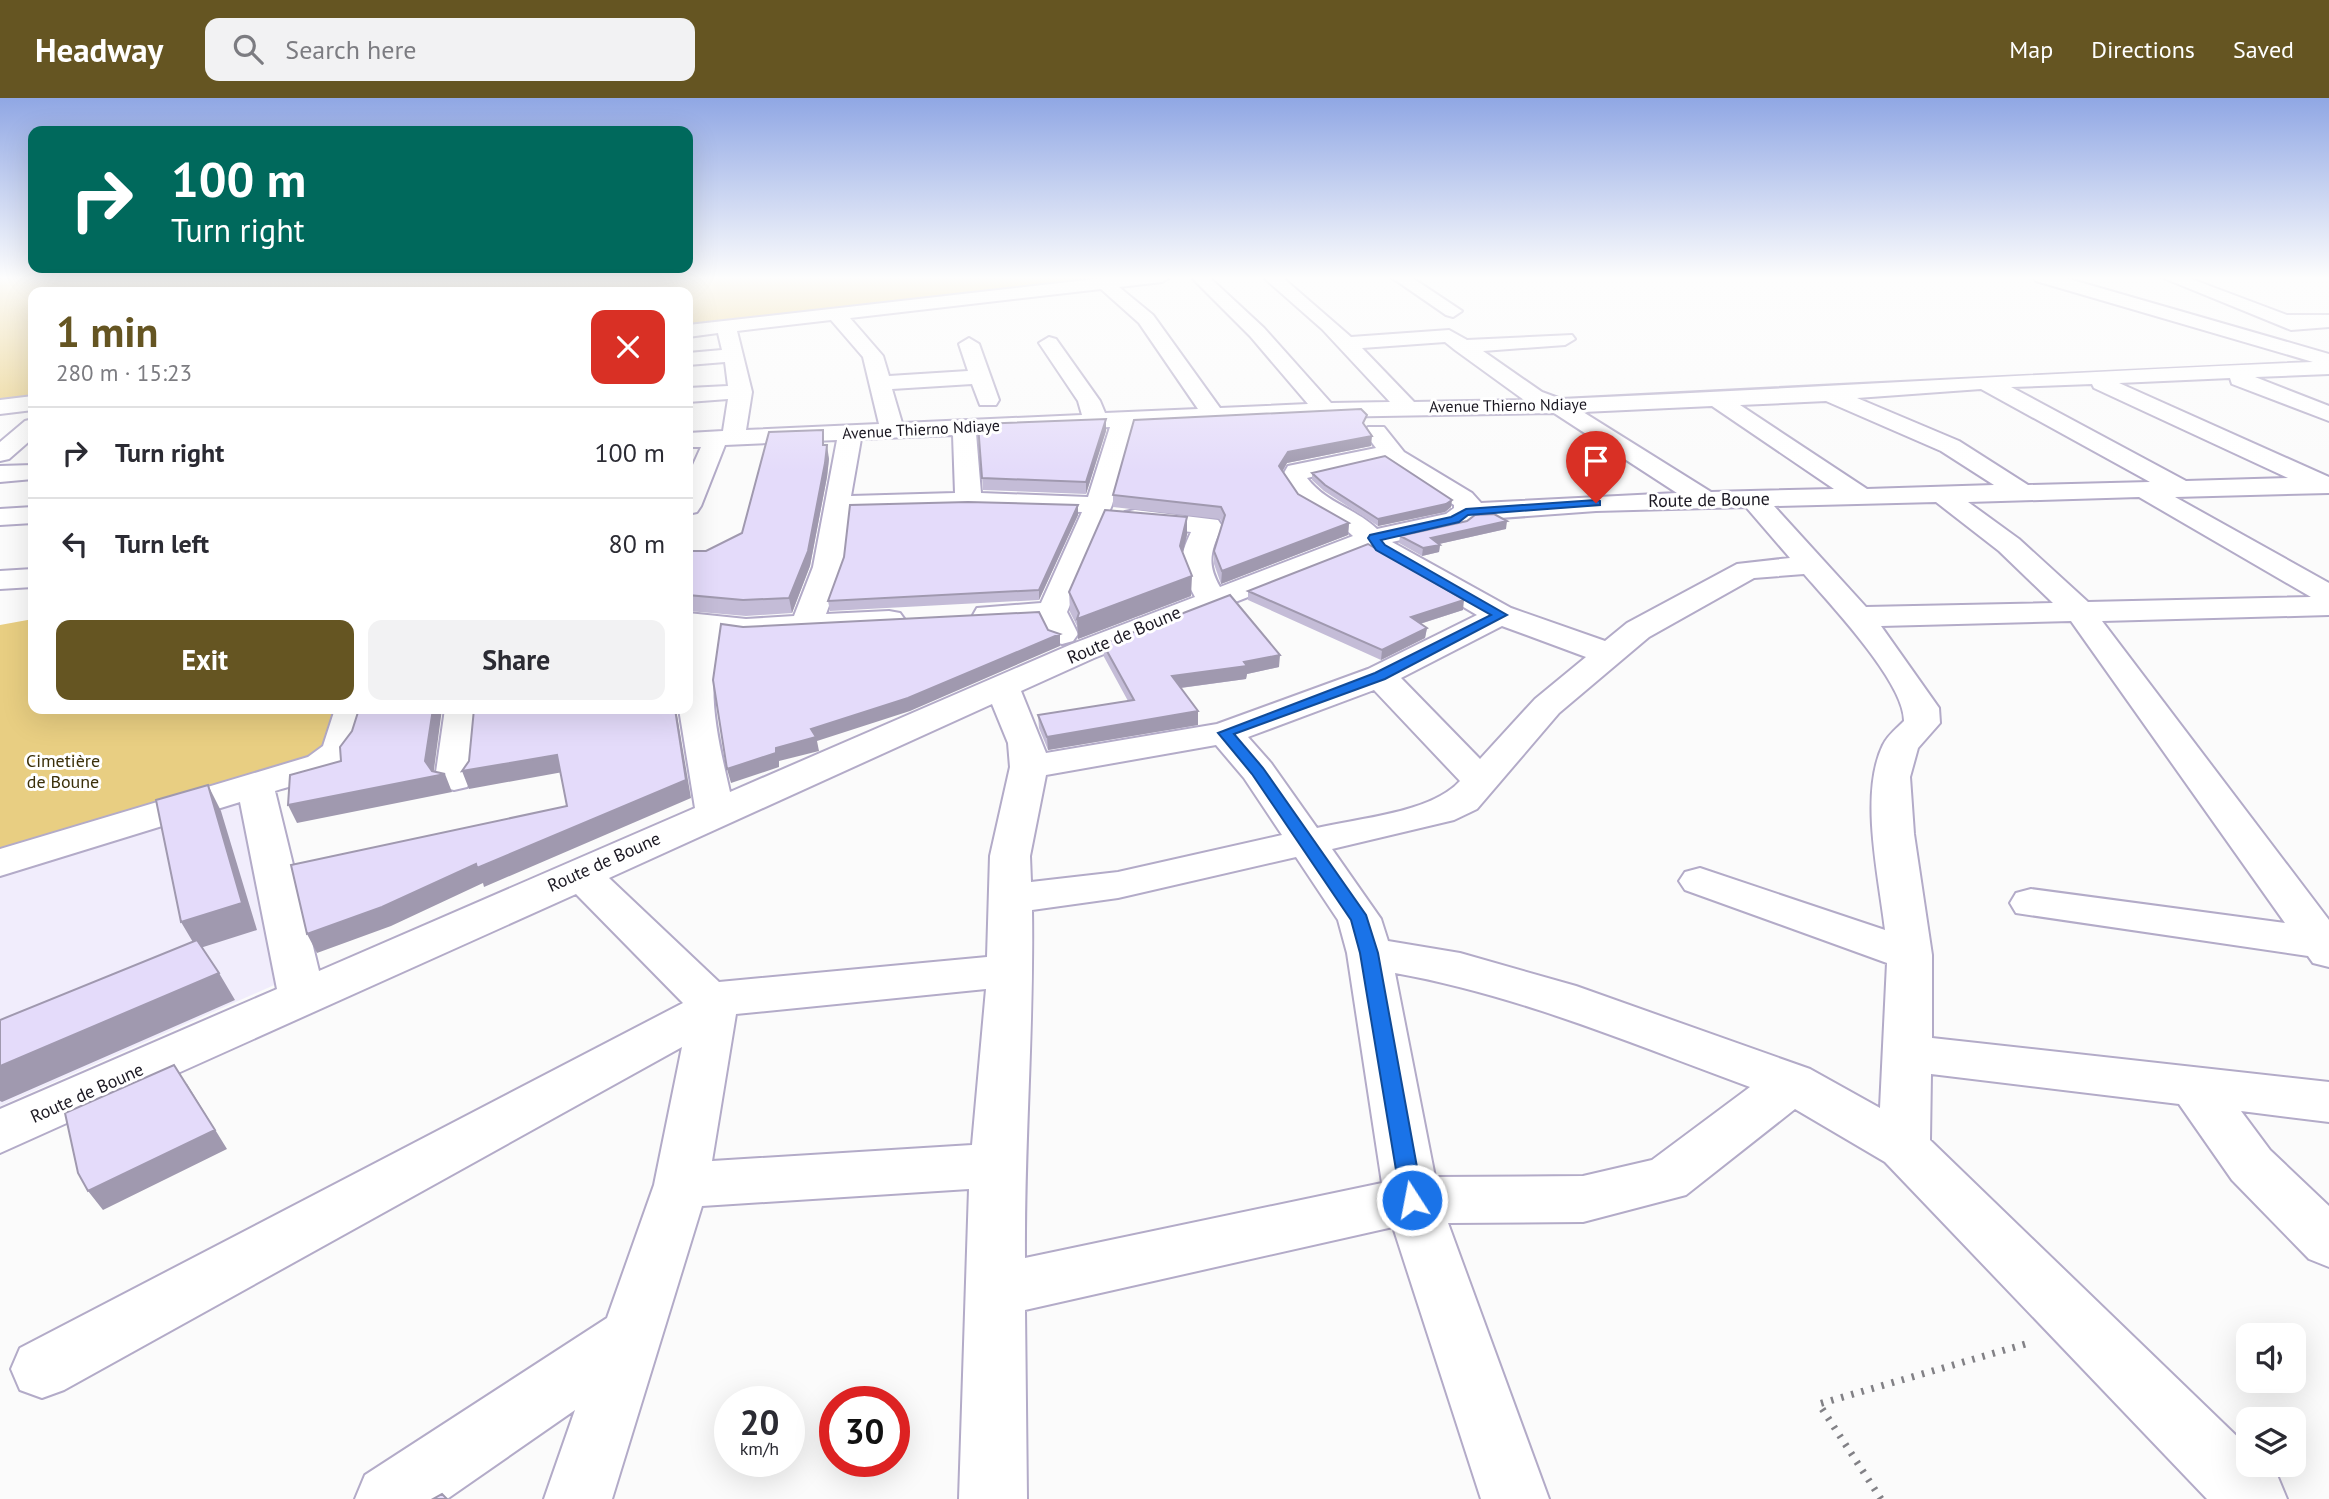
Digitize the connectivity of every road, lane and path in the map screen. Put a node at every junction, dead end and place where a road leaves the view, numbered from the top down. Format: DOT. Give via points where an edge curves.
graph roads {
  1 [pos="731,342"];
  2 [pos="861,342"];
  3 [pos="1162,342"];
  4 [pos="1266,342"];
  5 [pos="1366,342"];
  6 [pos="1455,342"];
  7 [pos="1515,342"];
  8 [pos="2268,342"];
  9 [pos="970,344"];
  10 [pos="1049,344"];
  11 [pos="1349,344"];
  12 [pos="1462,346"];
  13 [pos="735,355"];
  14 [pos="693,359"];
  15 [pos="2329,360"];
  16 [pos="2329,368"];
  17 [pos="2228,374"];
  18 [pos="982,377"];
  19 [pos="2095,380"];
  20 [pos="1985,382"];
  21 [pos="880,383"];
  22 [pos="741,392"];
  23 [pos="1827,394"];
  24 [pos="693,395"];
  25 [pos="1715,398"];
  26 [pos="28,404"];
  27 [pos="1559,405"];
  28 [pos="0,407"];
  29 [pos="1407,407"];
  30 [pos="1357,409"];
  31 [pos="1325,410"];
  32 [pos="2329,414"];
  33 [pos="1213,415"];
  34 [pos="1110,422"];
  35 [pos="996,425"];
  36 [pos="964,428"];
  37 [pos="28,430"];
  38 [pos="891,431"];
  39 [pos="850,433"];
  40 [pos="725,438"];
  41 [pos="693,440"];
  42 [pos="1390,452"];
  43 [pos="0,454"];
  44 [pos="28,472"];
  45 [pos="0,474"];
  46 [pos="2327,486"];
  47 [pos="2179,487"];
  48 [pos="2143,489"];
  49 [pos="2022,492"];
  50 [pos="1941,494"];
  51 [pos="1861,496"];
  52 [pos="693,497"];
  53 [pos="1753,499"];
  54 [pos="1705,500"];
  55 [pos="969,501"];
  56 [pos="838,504"];
  57 [pos="1097,510"];
  58 [pos="1466,512"];
  59 [pos="28,515"];
  60 [pos="0,517"];
  61 [pos="1374,538"];
  62 [pos="1812,565"];
  63 [pos="28,578"];
  64 [pos="0,580"];
  65 [pos="2329,595"];
  66 [pos="1210,599"];
  67 [pos="2329,606"];
  68 [pos="2079,611"];
  69 [pos="1052,612"];
  70 [pos="1500,615"];
  71 [pos="960,617"];
  72 [pos="1858,617"];
  73 [pos="922,619"];
  74 [pos="807,624"];
  75 [pos="696,636"];
  76 [pos="1083,651"];
  77 [pos="1609,654"];
  78 [pos="1380,676"];
  79 [pos="1003,688"];
  80 [pos="350,714"];
  81 [pos="460,714"];
  82 [pos="1225,733"];
  83 [pos="1029,766"];
  84 [pos="454,779"];
  85 [pos="1481,781"];
  86 [pos="255,785"];
  87 [pos="715,812"];
  88 [pos="1309,844"];
  89 [pos="0,863"];
  90 [pos="579,873"];
  91 [pos="1700,881"];
  92 [pos="1010,898"];
  93 [pos="2031,903"];
  94 [pos="2326,947"];
  95 [pos="1369,953"];
  96 [pos="1910,955"];
  97 [pos="1010,971"];
  98 [pos="302,997"];
  99 [pos="711,1004"];
  100 [pos="1906,1053"];
  101 [pos="1792,1083"];
  102 [pos="2196,1088"];
  103 [pos="2329,1102"];
  104 [pos="0,1132"];
  105 [pos="1904,1147"];
  106 [pos="997,1165"];
  107 [pos="681,1185"];
  108 [pos="1412,1200"];
  109 [pos="2329,1242"];
  110 [pos="995,1290"];
  111 [pos="2080,1329"];
  112 [pos="632,1336"];
  113 [pos="42,1368"];
  114 [pos="389,1499"];
  115 [pos="578,1499"];
  116 [pos="993,1499"];
  117 [pos="1515,1499"];
  118 [pos="1881,1499"];
  119 [pos="2253,1499"];
  1 -- 13 [label="street"];
  2 -- 21 [label="street" via="873,356"];
  3 -- 33 [label="street"];
  4 -- 31 [label="street"];
  5 -- 11 [label="street"];
  6 -- 12 [label="street"];
  7 -- 12 [label="street"];
  8 -- 15 [label="street"];
  9 -- 18 [label="street"];
  10 -- 34 [label="street" via="1089,401"];
  11 -- 29 [label="street"];
  12 -- 27 [label="street" via="1534,397"];
  13 -- 14 [label="street"];
  13 -- 22 [label="street"];
  16 -- 17 [label="street, Avenue Thierno Ndiaye"];
  17 -- 19 [label="street, Avenue Thierno Ndiaye"];
  17 -- 32 [label="street"];
  18 -- 21 [label="street"];
  18 -- 35 [label="street"];
  19 -- 20 [label="street, Avenue Thierno Ndiaye"];
  19 -- 46 [label="street"];
  20 -- 23 [label="street, Avenue Thierno Ndiaye"];
  20 -- 47 [label="street"];
  21 -- 38 [label="street"];
  22 -- 24 [label="street"];
  22 -- 40 [label="street"];
  23 -- 25 [label="street, Avenue Thierno Ndiaye"];
  23 -- 49 [label="street" via="1950,446"];
  25 -- 27 [label="street, Avenue Thierno Ndiaye"];
  25 -- 51 [label="street"];
  26 -- 28 [label="street"];
  27 -- 29 [label="street, Avenue Thierno Ndiaye"];
  27 -- 54 [label="street"];
  29 -- 30 [label="street, Avenue Thierno Ndiaye"];
  30 -- 31 [label="street, Avenue Thierno Ndiaye"];
  30 -- 42 [label="street"];
  31 -- 33 [label="street, Avenue Thierno Ndiaye"];
  33 -- 34 [label="street, Avenue Thierno Ndiaye"];
  34 -- 35 [label="street, Avenue Thierno Ndiaye"];
  34 -- 57 [label="street"];
  35 -- 36 [label="street, Avenue Thierno Ndiaye"];
  36 -- 38 [label="street, Avenue Thierno Ndiaye"];
  36 -- 55 [label="street"];
  37 -- 43 [label="street"];
  38 -- 39 [label="street, Avenue Thierno Ndiaye"];
  39 -- 40 [label="street, Avenue Thierno Ndiaye"];
  39 -- 56 [label="street"];
  40 -- 41 [label="street, Avenue Thierno Ndiaye"];
  40 -- 52 [label="street"];
  42 -- 58 [label="street" via="1463,499 1468,504"];
  42 -- 61 [label="street" via="1304,469 1294,475 1308,497"];
  44 -- 45 [label="street"];
  46 -- 47 [label="street, Route de Boune"];
  47 -- 48 [label="street, Route de Boune"];
  48 -- 49 [label="street, Route de Boune"];
  48 -- 65 [label="street"];
  49 -- 50 [label="street, Route de Boune"];
  50 -- 51 [label="street, Route de Boune"];
  50 -- 68 [label="street" via="2009,545"];
  51 -- 53 [label="street, Route de Boune"];
  53 -- 54 [label="street, Route de Boune"];
  53 -- 62 [label="street"];
  54 -- 58 [label="street, Route de Boune"];
  55 -- 56 [label="street"];
  55 -- 57 [label="street"];
  56 -- 74 [label="street" via="828,567"];
  57 -- 66 [label="street" via="1208,526 1194,556"];
  57 -- 69 [label="street"];
  58 -- 61 [label="street, Route de Boune" via="1455,520"];
  59 -- 60 [label="street"];
  61 -- 66 [label="street, Route de Boune"];
  61 -- 70 [label="street" via="1380,547"];
  62 -- 72 [label="street"];
  62 -- 77 [label="street" via="1747,570 1638,630"];
  63 -- 64 [label="street"];
  66 -- 76 [label="street, Route de Boune"];
  67 -- 68 [label="street"];
  68 -- 72 [label="street"];
  68 -- 94 [label="street"];
  69 -- 71 [label="street"];
  69 -- 76 [label="street" via="1057,628"];
  70 -- 77 [label="street"];
  70 -- 78 [label="street"];
  72 -- 96 [label="street" via="1922,708 1922,723 1901,745 1891,777"];
  73 -- 74 [label="street"];
  74 -- 75 [label="street"];
  75 -- 87 [label="street" via="694,713"];
  76 -- 79 [label="street, Route de Boune"];
  77 -- 85 [label="street" via="1547,706"];
  78 -- 82 [label="street"];
  78 -- 85 [label="street"];
  79 -- 83 [label="street" via="1026,743"];
  79 -- 87 [label="street, Route de Boune"];
  80 -- 86 [label="street" via="337,757"];
  81 -- 84 [label="street"];
  82 -- 83 [label="street"];
  82 -- 88 [label="street"];
  83 -- 92 [label="street" via="1010,856"];
  85 -- 88 [label="street" via="1463,801 1440,812"];
  86 -- 89 [label="street"];
  86 -- 98 [label="street"];
  87 -- 90 [label="street, Route de Boune"];
  88 -- 92 [label="street" via="1118,885"];
  88 -- 95 [label="street" via="1359,919"];
  90 -- 98 [label="street, Route de Boune"];
  90 -- 99 [label="street"];
  91 -- 96 [label="street"];
  92 -- 97 [label="street"];
  93 -- 94 [label="street"];
  95 -- 101 [label="street" via="1460,969 1559,998"];
  95 -- 108 [label="street"];
  96 -- 100 [label="street"];
  97 -- 99 [label="street"];
  97 -- 106 [label="street"];
  98 -- 104 [label="street, Route de Boune"];
  99 -- 107 [label="street"];
  99 -- 113 [label="street"];
  100 -- 102 [label="street"];
  100 -- 105 [label="street"];
  101 -- 105 [label="street"];
  101 -- 108 [label="street" via="1667,1180 1583,1199"];
  102 -- 103 [label="street"];
  102 -- 109 [label="street" via="2251,1165"];
  105 -- 111 [label="street"];
  106 -- 107 [label="street"];
  106 -- 110 [label="street"];
  107 -- 112 [label="street"];
  108 -- 110 [label="street"];
  108 -- 117 [label="street"];
  110 -- 116 [label="street"];
  111 -- 118 [label="path" via="1819,1404"];
  111 -- 119 [label="street"];
  112 -- 114 [label="street"];
  112 -- 115 [label="street"];
}
